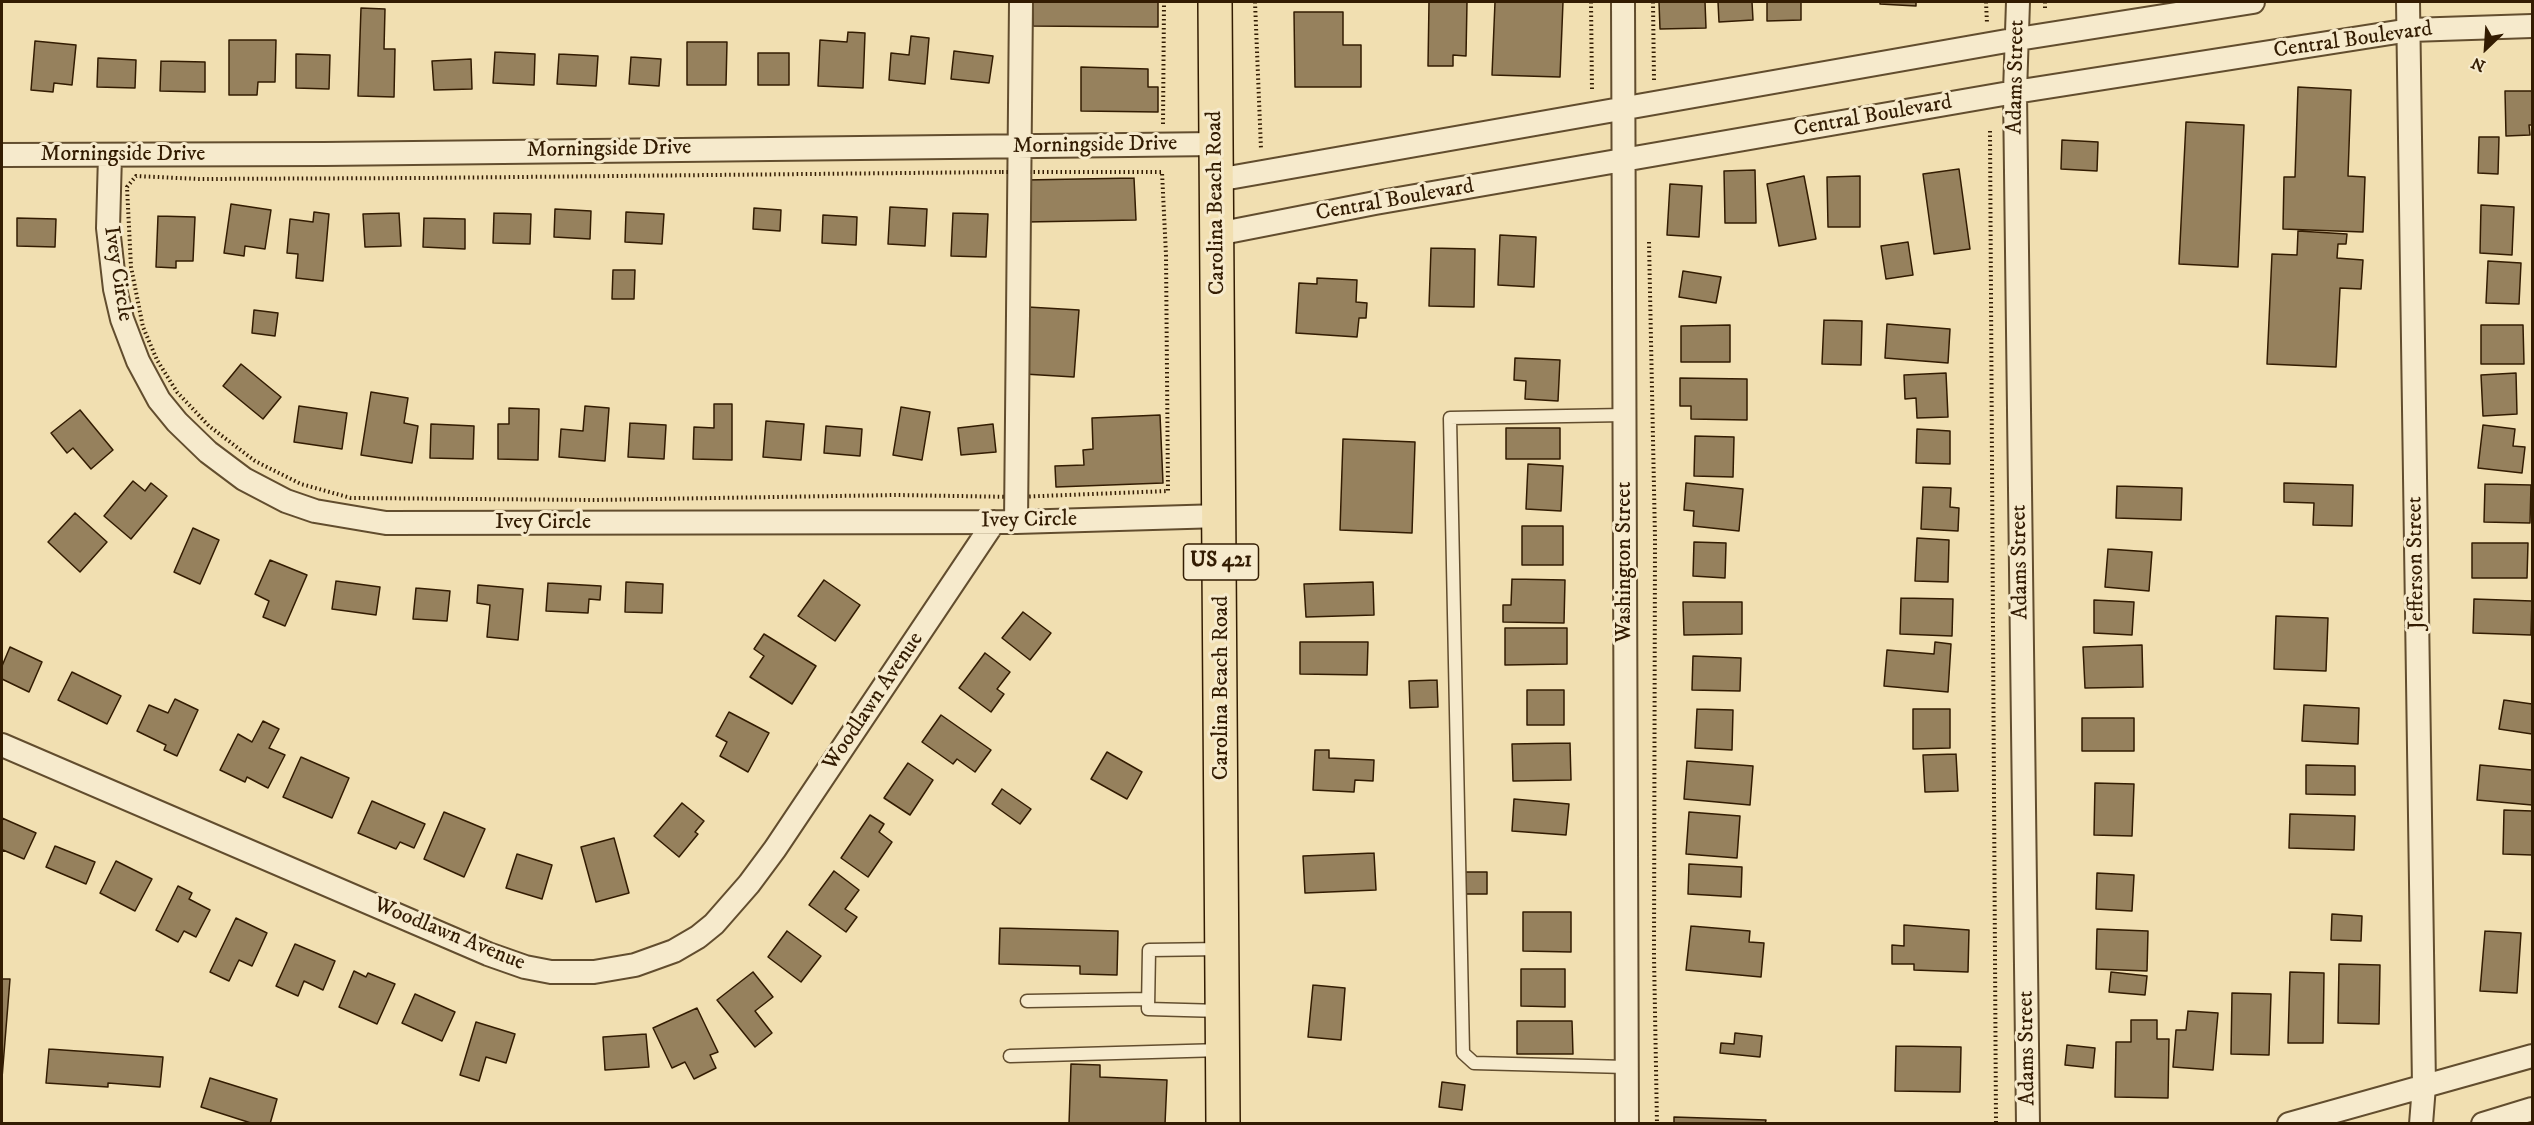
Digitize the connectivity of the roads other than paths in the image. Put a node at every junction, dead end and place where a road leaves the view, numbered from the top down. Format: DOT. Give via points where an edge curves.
graph roads {
  1 [pos="1021,2"];
  2 [pos="1215,2"];
  3 [pos="1623,2"];
  4 [pos="2018,2"];
  5 [pos="2253,2"];
  6 [pos="2408,2"];
  7 [pos="2532,26"];
  8 [pos="2410,30"];
  9 [pos="2018,39"];
  10 [pos="2015,92"];
  11 [pos="1623,108"];
  12 [pos="1216,144"];
  13 [pos="1020,148"];
  14 [pos="2,155"];
  15 [pos="110,155"];
  16 [pos="1624,160"];
  17 [pos="1217,180"];
  18 [pos="1217,234"];
  19 [pos="1625,415"];
  20 [pos="1221,516"];
  21 [pos="994,522"];
  22 [pos="1016,522"];
  23 [pos="2,745"];
  24 [pos="1223,949"];
  25 [pos="1148,999"];
  26 [pos="1027,1001"];
  27 [pos="1224,1011"];
  28 [pos="1224,1050"];
  29 [pos="1010,1056"];
  30 [pos="2532,1056"];
  31 [pos="1626,1067"];
  32 [pos="2424,1086"];
  33 [pos="2532,1110"];
  34 [pos="1223,1124"];
  35 [pos="1627,1124"];
  36 [pos="2028,1124"];
  37 [pos="2289,1124"];
  38 [pos="2421,1124"];
  39 [pos="2483,1124"];
  1 -- 13 [label="street"];
  2 -- 12 [label="highway, Carolina Beach Road / US 421"];
  3 -- 11 [label="street, Washington Street"];
  4 -- 9 [label="street, Adams Street"];
  5 -- 9 [label="street"];
  6 -- 8 [label="street, Jefferson Street"];
  7 -- 8 [label="street, Central Boulevard"];
  8 -- 10 [label="street, Central Boulevard"];
  8 -- 32 [label="street, Jefferson Street"];
  9 -- 10 [label="street, Adams Street"];
  9 -- 11 [label="street"];
  10 -- 16 [label="street, Central Boulevard"];
  10 -- 36 [label="street, Adams Street"];
  11 -- 16 [label="street, Washington Street"];
  11 -- 17 [label="street"];
  12 -- 13 [label="street, Morningside Drive"];
  12 -- 17 [label="highway, Carolina Beach Road / US 421"];
  13 -- 15 [label="street, Morningside Drive"];
  13 -- 22 [label="street"];
  14 -- 15 [label="street, Morningside Drive"];
  15 -- 21 [label="street, Ivey Circle" via="108,228 115,289 138,361 159,399 208,452 244,479 286,501 315,511 386,523"];
  16 -- 18 [label="street, Central Boulevard"];
  16 -- 19 [label="street, Washington Street"];
  17 -- 18 [label="highway, Carolina Beach Road / US 421"];
  18 -- 20 [label="highway, Carolina Beach Road / US 421"];
  19 -- 31 [label="street, Washington Street"];
  19 -- 31 [label="lane" via="1450,418 1463,1053 1474,1063"];
  20 -- 22 [label="street, Ivey Circle"];
  20 -- 24 [label="highway, Carolina Beach Road / US 421"];
  21 -- 22 [label="street, Ivey Circle"];
  21 -- 23 [label="street, Woodlawn Avenue" via="749,884 698,937 674,951 635,965 594,972 525,968"];
  24 -- 25 [label="lane" via="1149,950"];
  24 -- 27 [label="highway, Carolina Beach Road / US 421"];
  25 -- 26 [label="lane"];
  25 -- 27 [label="lane" via="1148,1009"];
  27 -- 28 [label="highway, Carolina Beach Road / US 421"];
  28 -- 29 [label="lane"];
  28 -- 34 [label="highway, Carolina Beach Road / US 421"];
  30 -- 32 [label="street"];
  31 -- 35 [label="street, Washington Street"];
  32 -- 37 [label="street"];
  32 -- 38 [label="street, Jefferson Street"];
  33 -- 39 [label="street"];
}
